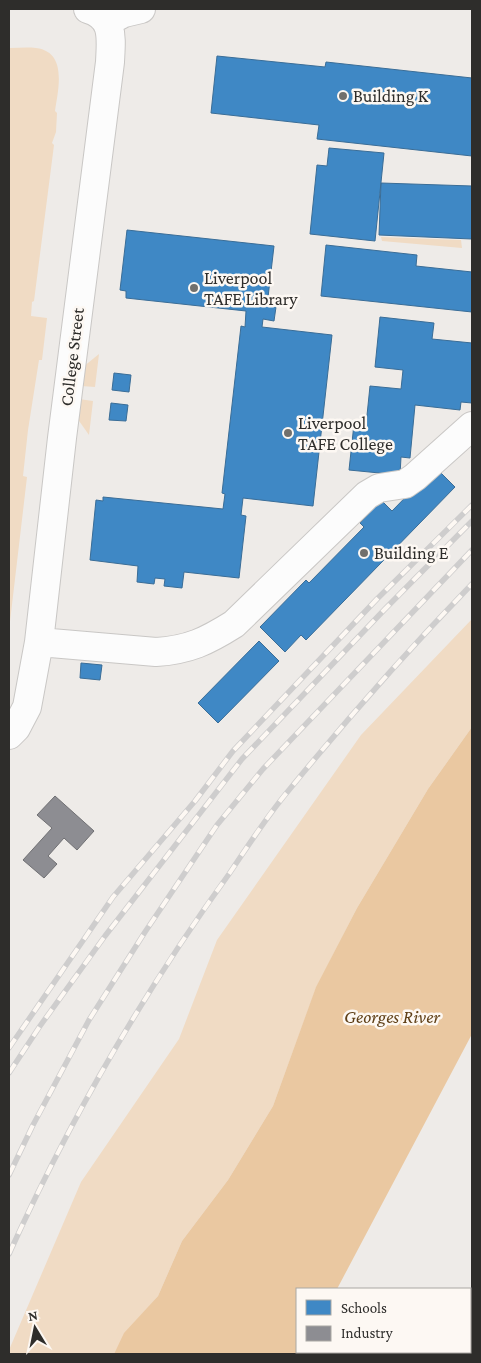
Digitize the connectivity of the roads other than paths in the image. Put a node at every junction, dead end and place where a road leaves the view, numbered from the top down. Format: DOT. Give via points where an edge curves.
graph roads {
  1 [pos="141,9"];
  2 [pos="98,14"];
  3 [pos="472,426"];
  4 [pos="39,642"];
  5 [pos="9,735"];
  1 -- 2 [label="street"];
  2 -- 4 [label="street, College Street" via="112,34 110,62"];
  3 -- 4 [label="street" via="405,484 379,488 367,495 234,624 214,636 192,646 156,652"];
  4 -- 5 [label="street, College Street" via="27,707"];
}
